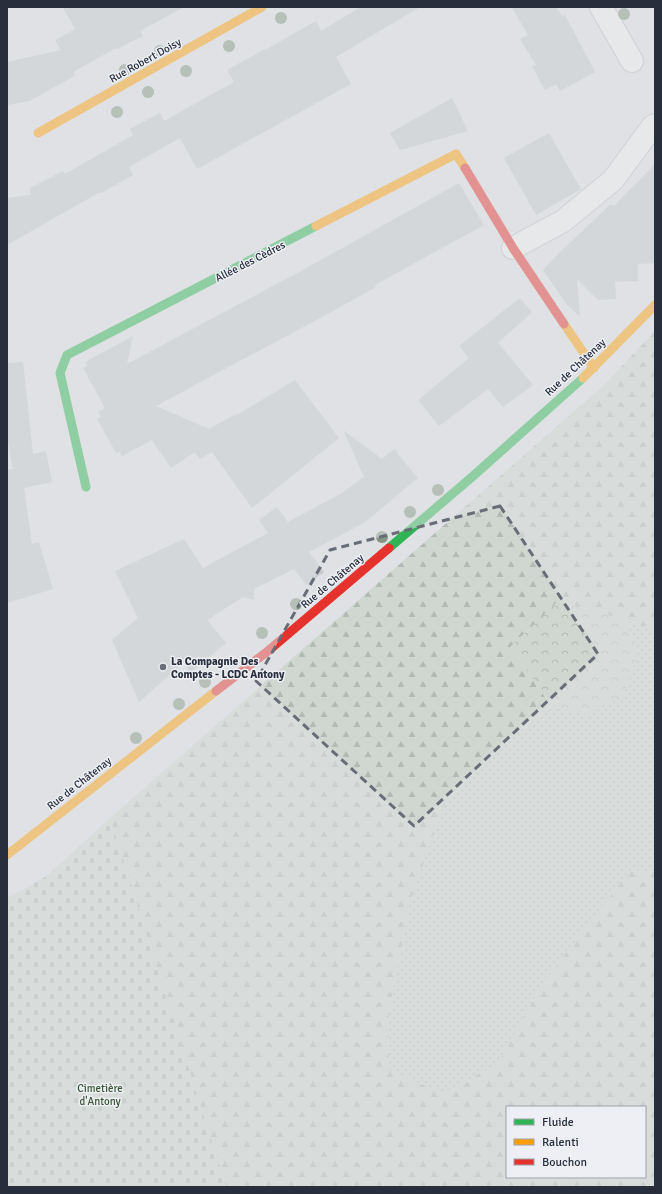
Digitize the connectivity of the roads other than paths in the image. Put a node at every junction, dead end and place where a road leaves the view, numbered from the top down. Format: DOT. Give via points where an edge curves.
graph roads {
  1 [pos="262,7"];
  2 [pos="601,7"];
  3 [pos="632,61"];
  4 [pos="655,125"];
  5 [pos="38,133"];
  6 [pos="513,248"];
  7 [pos="655,305"];
  8 [pos="594,368"];
  9 [pos="86,487"];
  10 [pos="7,855"];
  1 -- 5 [label="street, Rue Robert Doisy"];
  2 -- 3 [label="street"];
  4 -- 6 [label="street" via="613,180 564,221"];
  6 -- 8 [label="street, Allée des Cèdres"];
  6 -- 9 [label="street, Allée des Cèdres" via="456,154 67,355 60,373"];
  7 -- 8 [label="street, Rue de Châtenay"];
  8 -- 10 [label="street, Rue de Châtenay" via="472,477 268,651"];
}
